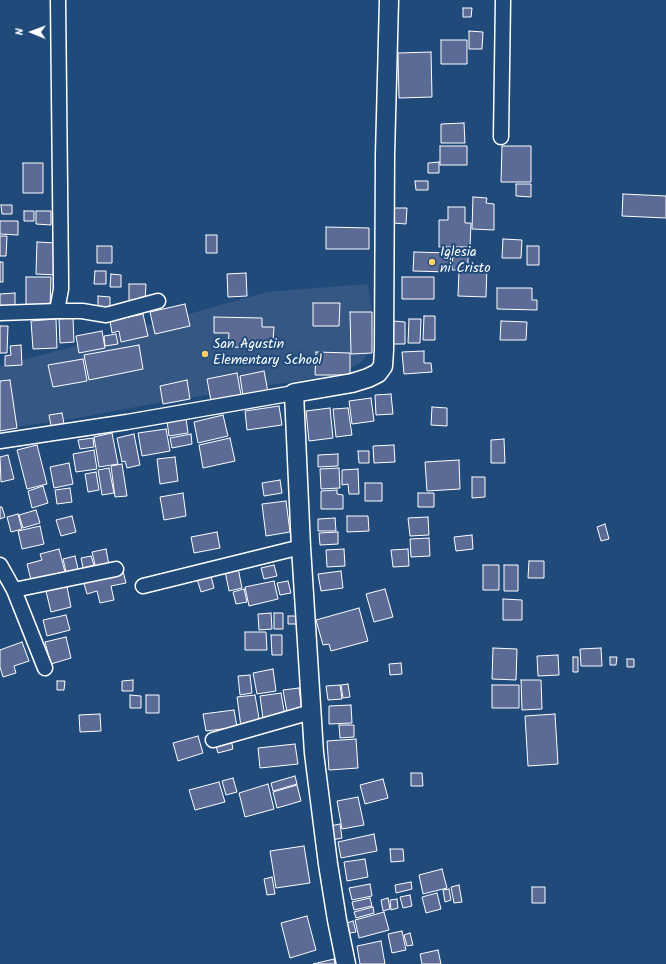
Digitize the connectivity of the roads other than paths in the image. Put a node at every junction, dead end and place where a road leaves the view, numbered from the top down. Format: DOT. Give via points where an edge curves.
graph roads {
  1 [pos="58,0"];
  2 [pos="389,0"];
  3 [pos="503,0"];
  4 [pos="501,137"];
  5 [pos="158,302"];
  6 [pos="58,311"];
  7 [pos="0,313"];
  8 [pos="294,393"];
  9 [pos="0,441"];
  10 [pos="301,547"];
  11 [pos="0,565"];
  12 [pos="116,569"];
  13 [pos="143,586"];
  14 [pos="14,590"];
  15 [pos="45,668"];
  16 [pos="311,712"];
  17 [pos="213,740"];
  18 [pos="346,964"];
  1 -- 6 [label="street" via="61,289"];
  2 -- 8 [label="street" via="383,366 378,373 352,383"];
  3 -- 4 [label="street"];
  5 -- 6 [label="street" via="106,315"];
  6 -- 7 [label="street"];
  8 -- 9 [label="street"];
  8 -- 10 [label="street"];
  10 -- 13 [label="street"];
  10 -- 16 [label="street"];
  11 -- 14 [label="street"];
  12 -- 14 [label="street"];
  14 -- 15 [label="street"];
  16 -- 17 [label="street"];
  16 -- 18 [label="street" via="327,857"];
}
